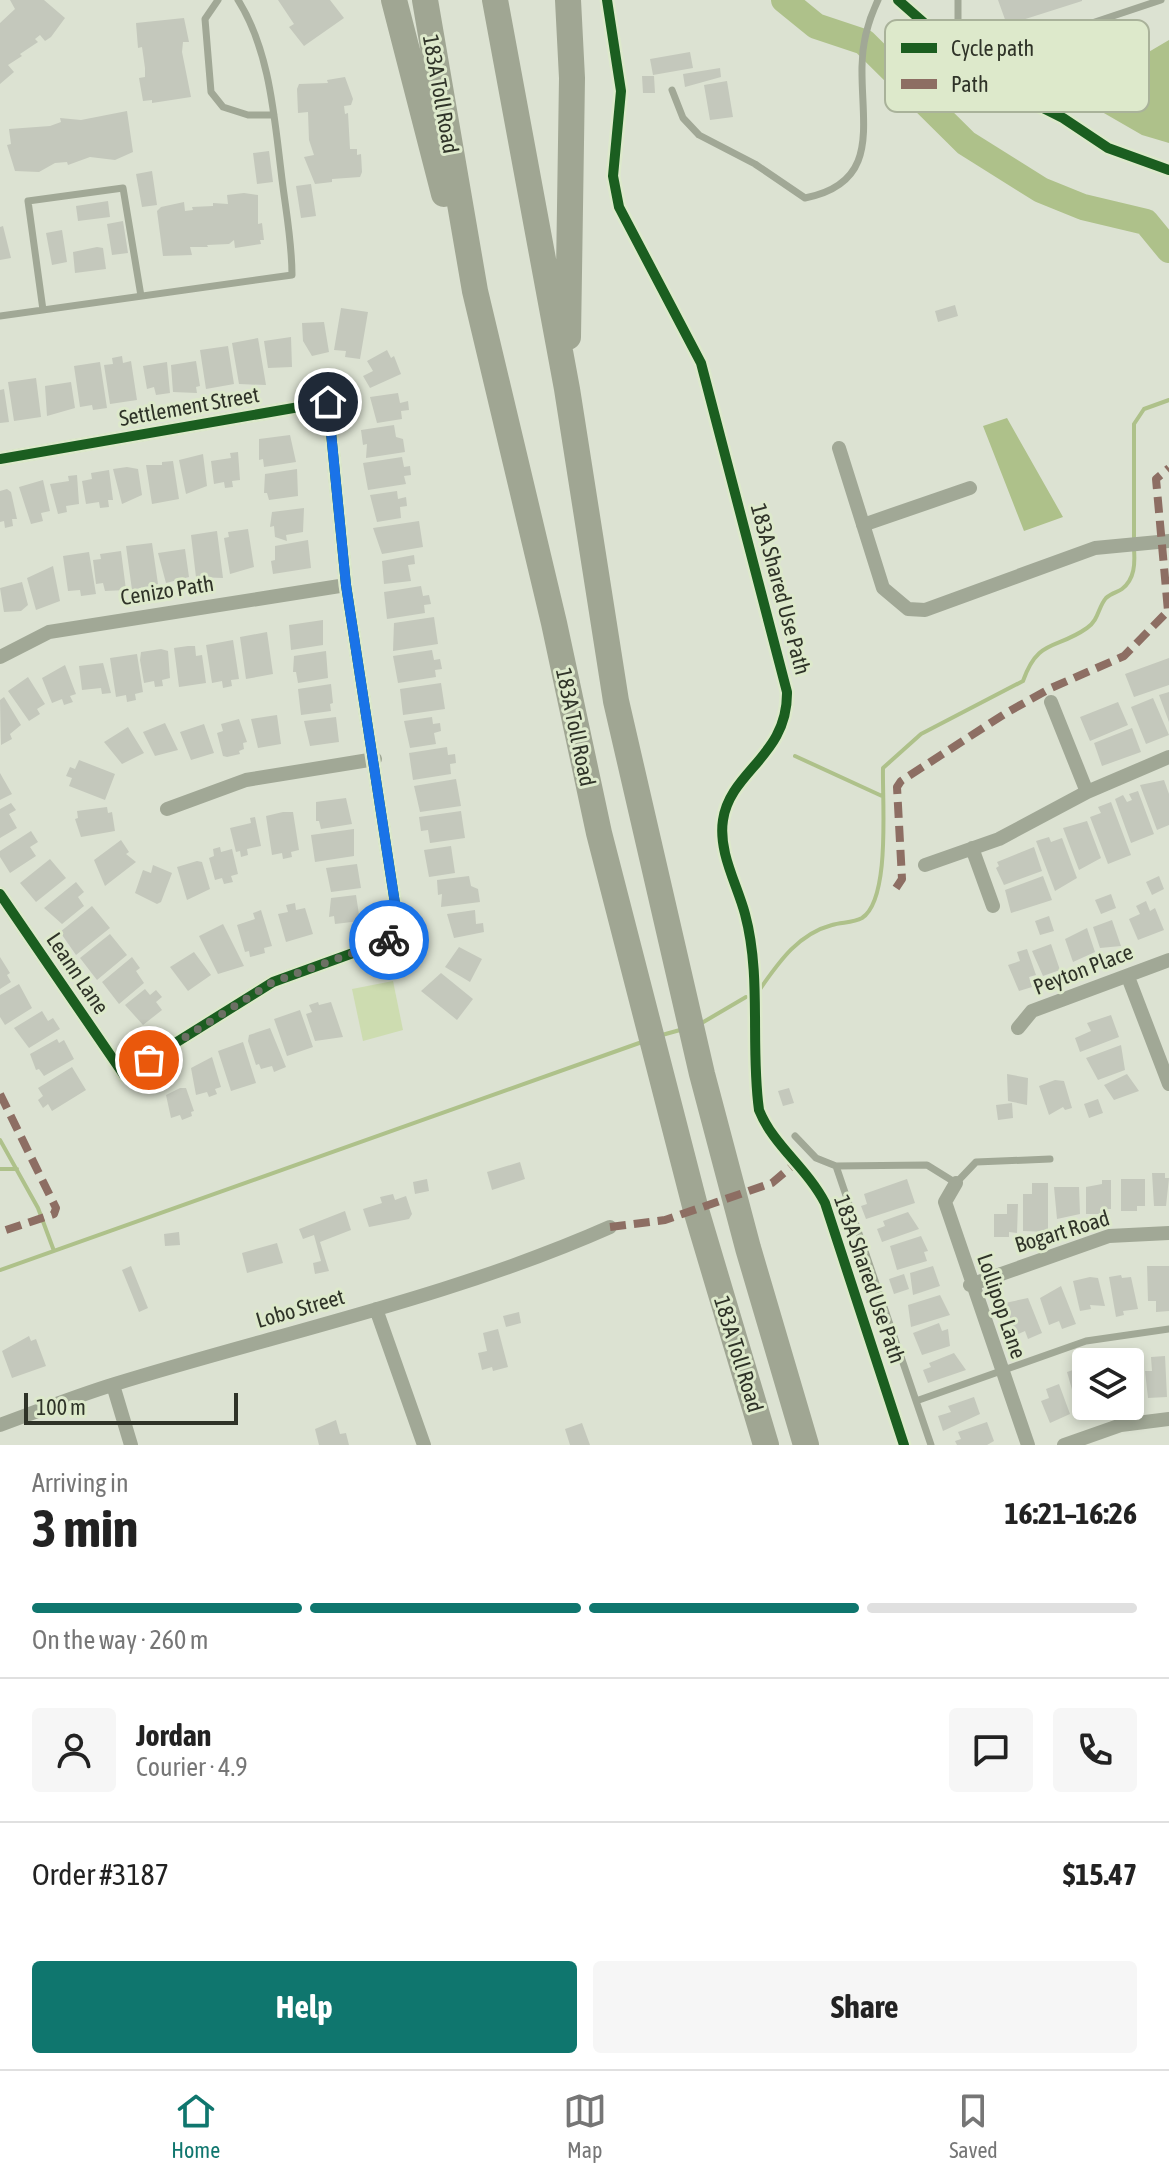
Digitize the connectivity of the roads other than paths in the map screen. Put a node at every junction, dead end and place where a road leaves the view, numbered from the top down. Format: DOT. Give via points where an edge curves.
graph roads {
  1 [pos="218,0"];
  2 [pos="238,0"];
  3 [pos="394,0"];
  4 [pos="425,0"];
  5 [pos="495,0"];
  6 [pos="568,0"];
  7 [pos="878,0"];
  8 [pos="1126,0"];
  9 [pos="1161,0"];
  10 [pos="1130,10"];
  11 [pos="1100,20"];
  12 [pos="672,90"];
  13 [pos="274,115"];
  14 [pos="475,291"];
  15 [pos="141,296"];
  16 [pos="43,310"];
  17 [pos="0,316"];
  18 [pos="567,389"];
  19 [pos="839,448"];
  20 [pos="0,459"];
  21 [pos="970,488"];
  22 [pos="863,525"];
  23 [pos="1169,541"];
  24 [pos="346,585"];
  25 [pos="0,657"];
  26 [pos="1051,702"];
  27 [pos="1169,757"];
  28 [pos="375,759"];
  29 [pos="1087,792"];
  30 [pos="167,809"];
  31 [pos="972,848"];
  32 [pos="925,865"];
  33 [pos="0,894"];
  34 [pos="993,906"];
  35 [pos="1169,960"];
  36 [pos="1128,977"];
  37 [pos="1018,1028"];
  38 [pos="124,1075"];
  39 [pos="1169,1084"];
  40 [pos="795,1136"];
  41 [pos="1050,1159"];
  42 [pos="836,1166"];
  43 [pos="956,1183"];
  44 [pos="610,1227"];
  45 [pos="1169,1233"];
  46 [pos="970,1285"];
  47 [pos="376,1309"];
  48 [pos="1169,1329"];
  49 [pos="1002,1371"];
  50 [pos="113,1385"];
  51 [pos="916,1401"];
  52 [pos="1169,1419"];
  53 [pos="0,1425"];
  54 [pos="131,1445"];
  55 [pos="424,1445"];
  56 [pos="766,1445"];
  57 [pos="806,1445"];
  58 [pos="931,1445"];
  59 [pos="1028,1445"];
  60 [pos="1064,1445"];
  1 -- 13 [label="lane" via="205,19 211,92 223,107 248,115"];
  2 -- 13 [label="lane" via="253,23"];
  3 -- 14 [label="highway" via="438,175"];
  4 -- 14 [label="highway, 183A Toll Road"];
  5 -- 18 [label="highway, 183A Toll Road"];
  6 -- 18 [label="highway" via="572,78"];
  7 -- 12 [label="lane" via="865,34 865,139 859,162 849,180 821,195 805,198 699,135 683,118"];
  8 -- 10 [label="lane"];
  9 -- 10 [label="lane"];
  10 -- 11 [label="lane"];
  13 -- 15 [label="lane" via="292,230 292,275"];
  14 -- 56 [label="highway, 183A Toll Road" via="638,992"];
  15 -- 16 [label="lane"];
  15 -- 16 [label="lane" via="123,188 28,201"];
  16 -- 17 [label="lane"];
  18 -- 57 [label="highway, 183A Toll Road" via="616,701 680,982 748,1248"];
  19 -- 22 [label="street"];
  20 -- 24 [label="street, Settlement Street" via="328,402"];
  21 -- 22 [label="street"];
  22 -- 23 [label="street" via="883,588 908,609 925,610 1095,548"];
  24 -- 25 [label="street, Cenizo Path" via="49,632"];
  24 -- 28 [label="street, Settlement Street"];
  26 -- 29 [label="street"];
  27 -- 29 [label="street"];
  28 -- 30 [label="street" via="246,780"];
  28 -- 38 [label="street, Settlement Street" via="400,936 273,982"];
  29 -- 31 [label="street"];
  31 -- 32 [label="street"];
  31 -- 34 [label="street"];
  33 -- 38 [label="street, Leann Lane"];
  35 -- 36 [label="street, Peyton Place"];
  36 -- 37 [label="street, Peyton Place" via="1032,1011"];
  36 -- 39 [label="street"];
  40 -- 42 [label="lane" via="816,1158"];
  41 -- 43 [label="lane" via="976,1162"];
  42 -- 43 [label="lane" via="927,1165"];
  42 -- 51 [label="lane"];
  43 -- 46 [label="street, Lollipop Lane" via="945,1202"];
  44 -- 47 [label="street, Lobo Street"];
  45 -- 46 [label="street, Bogart Road" via="1109,1236"];
  46 -- 49 [label="street, Lollipop Lane"];
  47 -- 50 [label="street, Lobo Street"];
  47 -- 55 [label="street"];
  48 -- 49 [label="lane" via="1086,1341"];
  49 -- 51 [label="lane"];
  49 -- 59 [label="street, Lollipop Lane"];
  50 -- 53 [label="street, Lobo Street"];
  50 -- 54 [label="street"];
  51 -- 58 [label="lane"];
  52 -- 60 [label="street" via="1121,1425"];
}
